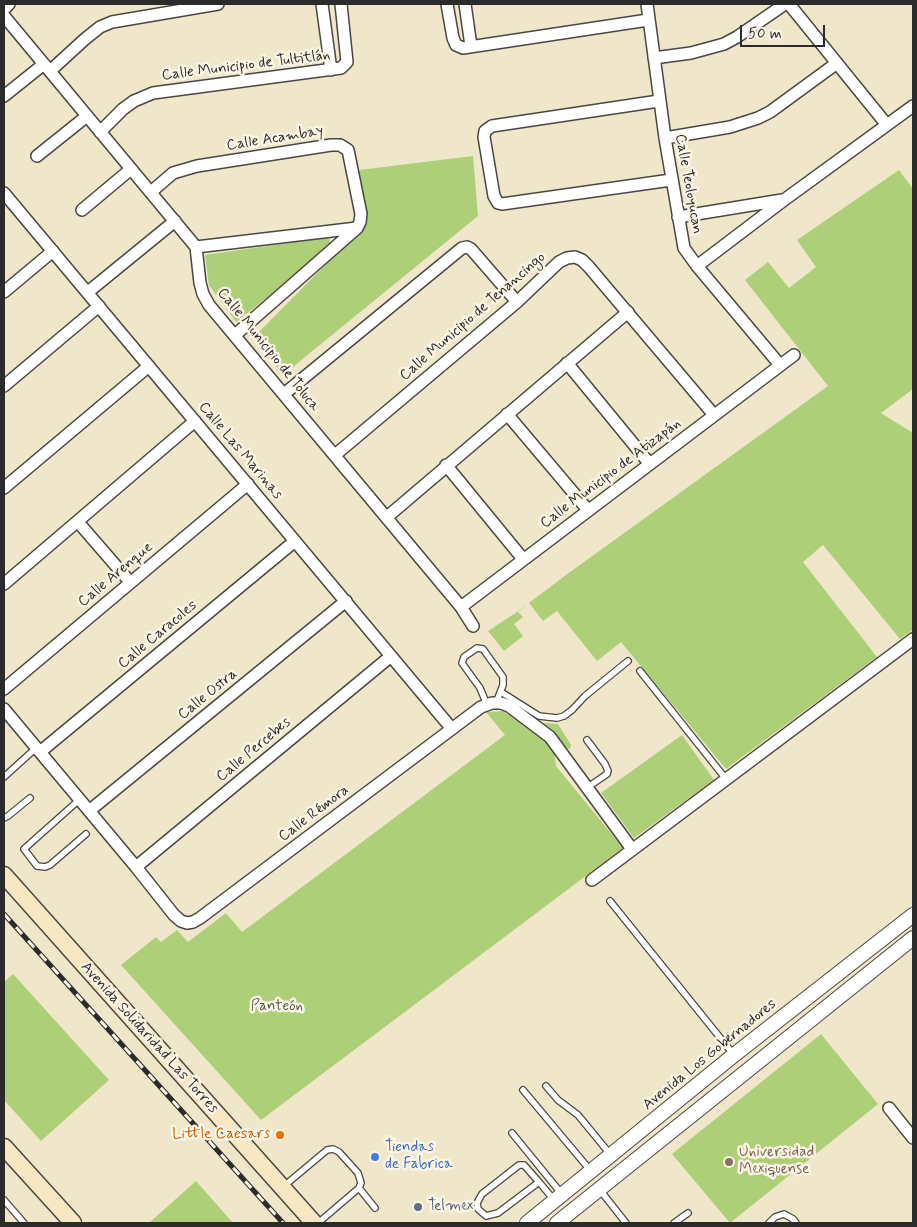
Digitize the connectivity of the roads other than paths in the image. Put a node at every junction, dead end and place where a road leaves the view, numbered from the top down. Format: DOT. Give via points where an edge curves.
graph roads {
  1 [pos="9,4"];
  2 [pos="218,4"];
  3 [pos="322,4"];
  4 [pos="341,4"];
  5 [pos="448,4"];
  6 [pos="465,4"];
  7 [pos="647,4"];
  8 [pos="785,4"];
  9 [pos="789,4"];
  10 [pos="4,9"];
  11 [pos="4,16"];
  12 [pos="648,20"];
  13 [pos="471,46"];
  14 [pos="654,58"];
  15 [pos="837,63"];
  16 [pos="47,67"];
  17 [pos="331,70"];
  18 [pos="4,96"];
  19 [pos="659,101"];
  20 [pos="913,106"];
  21 [pos="87,116"];
  22 [pos="887,125"];
  23 [pos="100,132"];
  24 [pos="665,138"];
  25 [pos="36,156"];
  26 [pos="131,169"];
  27 [pos="671,180"];
  28 [pos="150,192"];
  29 [pos="4,193"];
  30 [pos="784,200"];
  31 [pos="82,210"];
  32 [pos="678,217"];
  33 [pos="175,221"];
  34 [pos="357,228"];
  35 [pos="196,247"];
  36 [pos="54,251"];
  37 [pos="697,266"];
  38 [pos="4,292"];
  39 [pos="88,292"];
  40 [pos="516,302"];
  41 [pos="99,306"];
  42 [pos="628,312"];
  43 [pos="235,335"];
  44 [pos="794,355"];
  45 [pos="567,363"];
  46 [pos="780,365"];
  47 [pos="149,366"];
  48 [pos="4,386"];
  49 [pos="284,394"];
  50 [pos="507,414"];
  51 [pos="714,415"];
  52 [pos="195,421"];
  53 [pos="334,455"];
  54 [pos="650,463"];
  55 [pos="446,465"];
  56 [pos="248,484"];
  57 [pos="4,488"];
  58 [pos="588,510"];
  59 [pos="387,517"];
  60 [pos="78,522"];
  61 [pos="295,541"];
  62 [pos="523,559"];
  63 [pos="130,582"];
  64 [pos="4,584"];
  65 [pos="346,601"];
  66 [pos="461,607"];
  67 [pos="473,626"];
  68 [pos="913,639"];
  69 [pos="391,656"];
  70 [pos="628,661"];
  71 [pos="640,671"];
  72 [pos="4,689"];
  73 [pos="501,692"];
  74 [pos="492,704"];
  75 [pos="4,709"];
  76 [pos="452,729"];
  77 [pos="587,740"];
  78 [pos="38,750"];
  79 [pos="4,777"];
  80 [pos="726,779"];
  81 [pos="588,787"];
  82 [pos="30,798"];
  83 [pos="79,800"];
  84 [pos="89,811"];
  85 [pos="4,818"];
  86 [pos="86,834"];
  87 [pos="632,849"];
  88 [pos="136,867"];
  89 [pos="4,875"];
  90 [pos="592,880"];
  91 [pos="610,901"];
  92 [pos="913,915"];
  93 [pos="913,938"];
  94 [pos="818,990"];
  95 [pos="830,1004"];
  96 [pos="734,1055"];
  97 [pos="546,1086"];
  98 [pos="523,1090"];
  99 [pos="889,1108"];
  100 [pos="512,1133"];
  101 [pos="913,1138"];
  102 [pos="4,1147"];
  103 [pos="611,1156"];
  104 [pos="592,1172"];
  105 [pos="540,1182"];
  106 [pos="283,1187"];
  107 [pos="359,1188"];
  108 [pos="600,1190"];
  109 [pos="559,1198"];
  110 [pos="4,1200"];
  111 [pos="375,1208"];
  112 [pos="688,1213"];
  113 [pos="24,1223"];
  114 [pos="73,1223"];
  115 [pos="316,1223"];
  116 [pos="527,1223"];
  117 [pos="557,1223"];
  118 [pos="626,1223"];
  119 [pos="674,1223"];
  120 [pos="769,1223"];
  121 [pos="796,1223"];
  1 -- 10 [label="street"];
  2 -- 16 [label="street" via="112,22 100,27"];
  3 -- 17 [label="street"];
  4 -- 17 [label="street, Calle Municipio de Tultitlán" via="348,62"];
  5 -- 13 [label="street" via="453,40 459,47"];
  6 -- 13 [label="street"];
  7 -- 12 [label="street, Calle Teoloyucan"];
  8 -- 14 [label="street" via="724,44"];
  9 -- 15 [label="street"];
  11 -- 16 [label="street"];
  12 -- 13 [label="street"];
  12 -- 14 [label="street, Calle Teoloyucan"];
  14 -- 19 [label="street, Calle Teoloyucan"];
  15 -- 22 [label="street"];
  15 -- 24 [label="street" via="758,118 730,127"];
  16 -- 18 [label="street"];
  16 -- 21 [label="street"];
  17 -- 23 [label="street, Calle Municipio de Tultitlán" via="153,93 134,101"];
  19 -- 24 [label="street, Calle Teoloyucan"];
  19 -- 27 [label="street" via="492,126 484,137 494,196 502,204"];
  20 -- 22 [label="street"];
  21 -- 23 [label="street"];
  21 -- 25 [label="street"];
  22 -- 30 [label="street"];
  23 -- 26 [label="street"];
  24 -- 27 [label="street, Calle Teoloyucan"];
  26 -- 28 [label="street"];
  26 -- 31 [label="street"];
  27 -- 32 [label="street, Calle Teoloyucan"];
  28 -- 33 [label="street"];
  28 -- 34 [label="street, Calle Acambay" via="183,169 340,145 350,155 361,214"];
  29 -- 36 [label="street, Calle Las Marinas"];
  30 -- 32 [label="street"];
  30 -- 37 [label="street"];
  32 -- 37 [label="street, Calle Teoloyucan" via="684,248"];
  33 -- 35 [label="street"];
  33 -- 39 [label="street"];
  34 -- 35 [label="street"];
  34 -- 43 [label="street"];
  35 -- 43 [label="street, Calle Municipio de Toluca" via="203,294"];
  36 -- 38 [label="street"];
  36 -- 39 [label="street, Calle Las Marinas"];
  37 -- 46 [label="street, Calle Teoloyucan"];
  39 -- 41 [label="street, Calle Las Marinas"];
  40 -- 42 [label="street, Calle Municipio de Tenancingo" via="560,262 575,256 589,267"];
  40 -- 49 [label="street" via="471,249 467,247 456,251"];
  40 -- 53 [label="street, Calle Municipio de Tenancingo"];
  41 -- 47 [label="street, Calle Las Marinas"];
  41 -- 48 [label="street"];
  42 -- 45 [label="street"];
  42 -- 51 [label="street"];
  43 -- 49 [label="street, Calle Municipio de Toluca"];
  44 -- 46 [label="street, Calle Municipio de Atizapán"];
  45 -- 50 [label="street"];
  45 -- 54 [label="street"];
  46 -- 51 [label="street, Calle Municipio de Atizapán"];
  47 -- 52 [label="street, Calle Las Marinas"];
  47 -- 57 [label="street"];
  49 -- 53 [label="street, Calle Municipio de Toluca"];
  50 -- 55 [label="street"];
  50 -- 58 [label="street"];
  51 -- 54 [label="street, Calle Municipio de Atizapán"];
  52 -- 56 [label="street, Calle Las Marinas"];
  52 -- 60 [label="street"];
  53 -- 59 [label="street, Calle Municipio de Toluca"];
  54 -- 58 [label="street, Calle Municipio de Atizapán"];
  55 -- 59 [label="street"];
  55 -- 62 [label="street"];
  56 -- 61 [label="street, Calle Las Marinas"];
  56 -- 63 [label="street, Calle Arenque"];
  58 -- 62 [label="street, Calle Municipio de Atizapán"];
  59 -- 66 [label="street, Calle Municipio de Toluca"];
  60 -- 63 [label="street"];
  60 -- 64 [label="street"];
  61 -- 65 [label="street, Calle Las Marinas"];
  61 -- 78 [label="street, Calle Caracoles"];
  62 -- 66 [label="street, Calle Municipio de Atizapán"];
  63 -- 72 [label="street, Calle Arenque"];
  65 -- 69 [label="street, Calle Las Marinas"];
  65 -- 84 [label="street, Calle Ostra"];
  66 -- 67 [label="street, Calle Municipio de Toluca"];
  68 -- 80 [label="street"];
  69 -- 76 [label="street, Calle Las Marinas"];
  69 -- 88 [label="street, Calle Percebes"];
  70 -- 73 [label="lane" via="572,710 557,718 539,716"];
  71 -- 80 [label="lane"];
  73 -- 74 [label="lane"];
  73 -- 74 [label="lane" via="503,677 483,649 477,648 464,656 463,666"];
  74 -- 76 [label="street, Calle Rémora" via="481,706"];
  74 -- 81 [label="street" via="509,706 546,732"];
  75 -- 78 [label="street"];
  76 -- 88 [label="street, Calle Rémora" via="193,922 181,921 174,915"];
  77 -- 81 [label="lane" via="608,771"];
  78 -- 79 [label="lane"];
  78 -- 83 [label="street"];
  80 -- 87 [label="street"];
  81 -- 87 [label="street"];
  82 -- 85 [label="lane"];
  83 -- 84 [label="street"];
  83 -- 86 [label="lane" via="24,849 37,866 45,867"];
  84 -- 88 [label="street"];
  87 -- 90 [label="street"];
  89 -- 106 [label="main road, Avenida Solidaridad Las Torres"];
  91 -- 96 [label="lane"];
  92 -- 94 [label="street, Avenida Los Gobernadores"];
  93 -- 95 [label="street"];
  94 -- 95 [label="street"];
  94 -- 96 [label="street, Avenida Los Gobernadores"];
  95 -- 108 [label="street"];
  96 -- 103 [label="street, Avenida Los Gobernadores"];
  97 -- 103 [label="lane" via="578,1115"];
  98 -- 104 [label="lane"];
  99 -- 101 [label="street"];
  100 -- 109 [label="lane"];
  102 -- 114 [label="main road"];
  103 -- 104 [label="street, Avenida Los Gobernadores"];
  104 -- 109 [label="street, Avenida Los Gobernadores"];
  105 -- 105 [label="lane" via="519,1164 482,1194 477,1203 478,1209 486,1216 498,1213"];
  105 -- 109 [label="lane"];
  106 -- 107 [label="lane" via="320,1155 333,1149 340,1152 358,1172"];
  106 -- 115 [label="main road, Avenida Solidaridad Las Torres"];
  107 -- 111 [label="lane"];
  107 -- 115 [label="lane"];
  108 -- 117 [label="street"];
  108 -- 118 [label="lane"];
  109 -- 116 [label="street, Avenida Los Gobernadores"];
  110 -- 113 [label="lane"];
  112 -- 119 [label="lane"];
  120 -- 121 [label="lane" via="775,1216 784,1214"];
}
